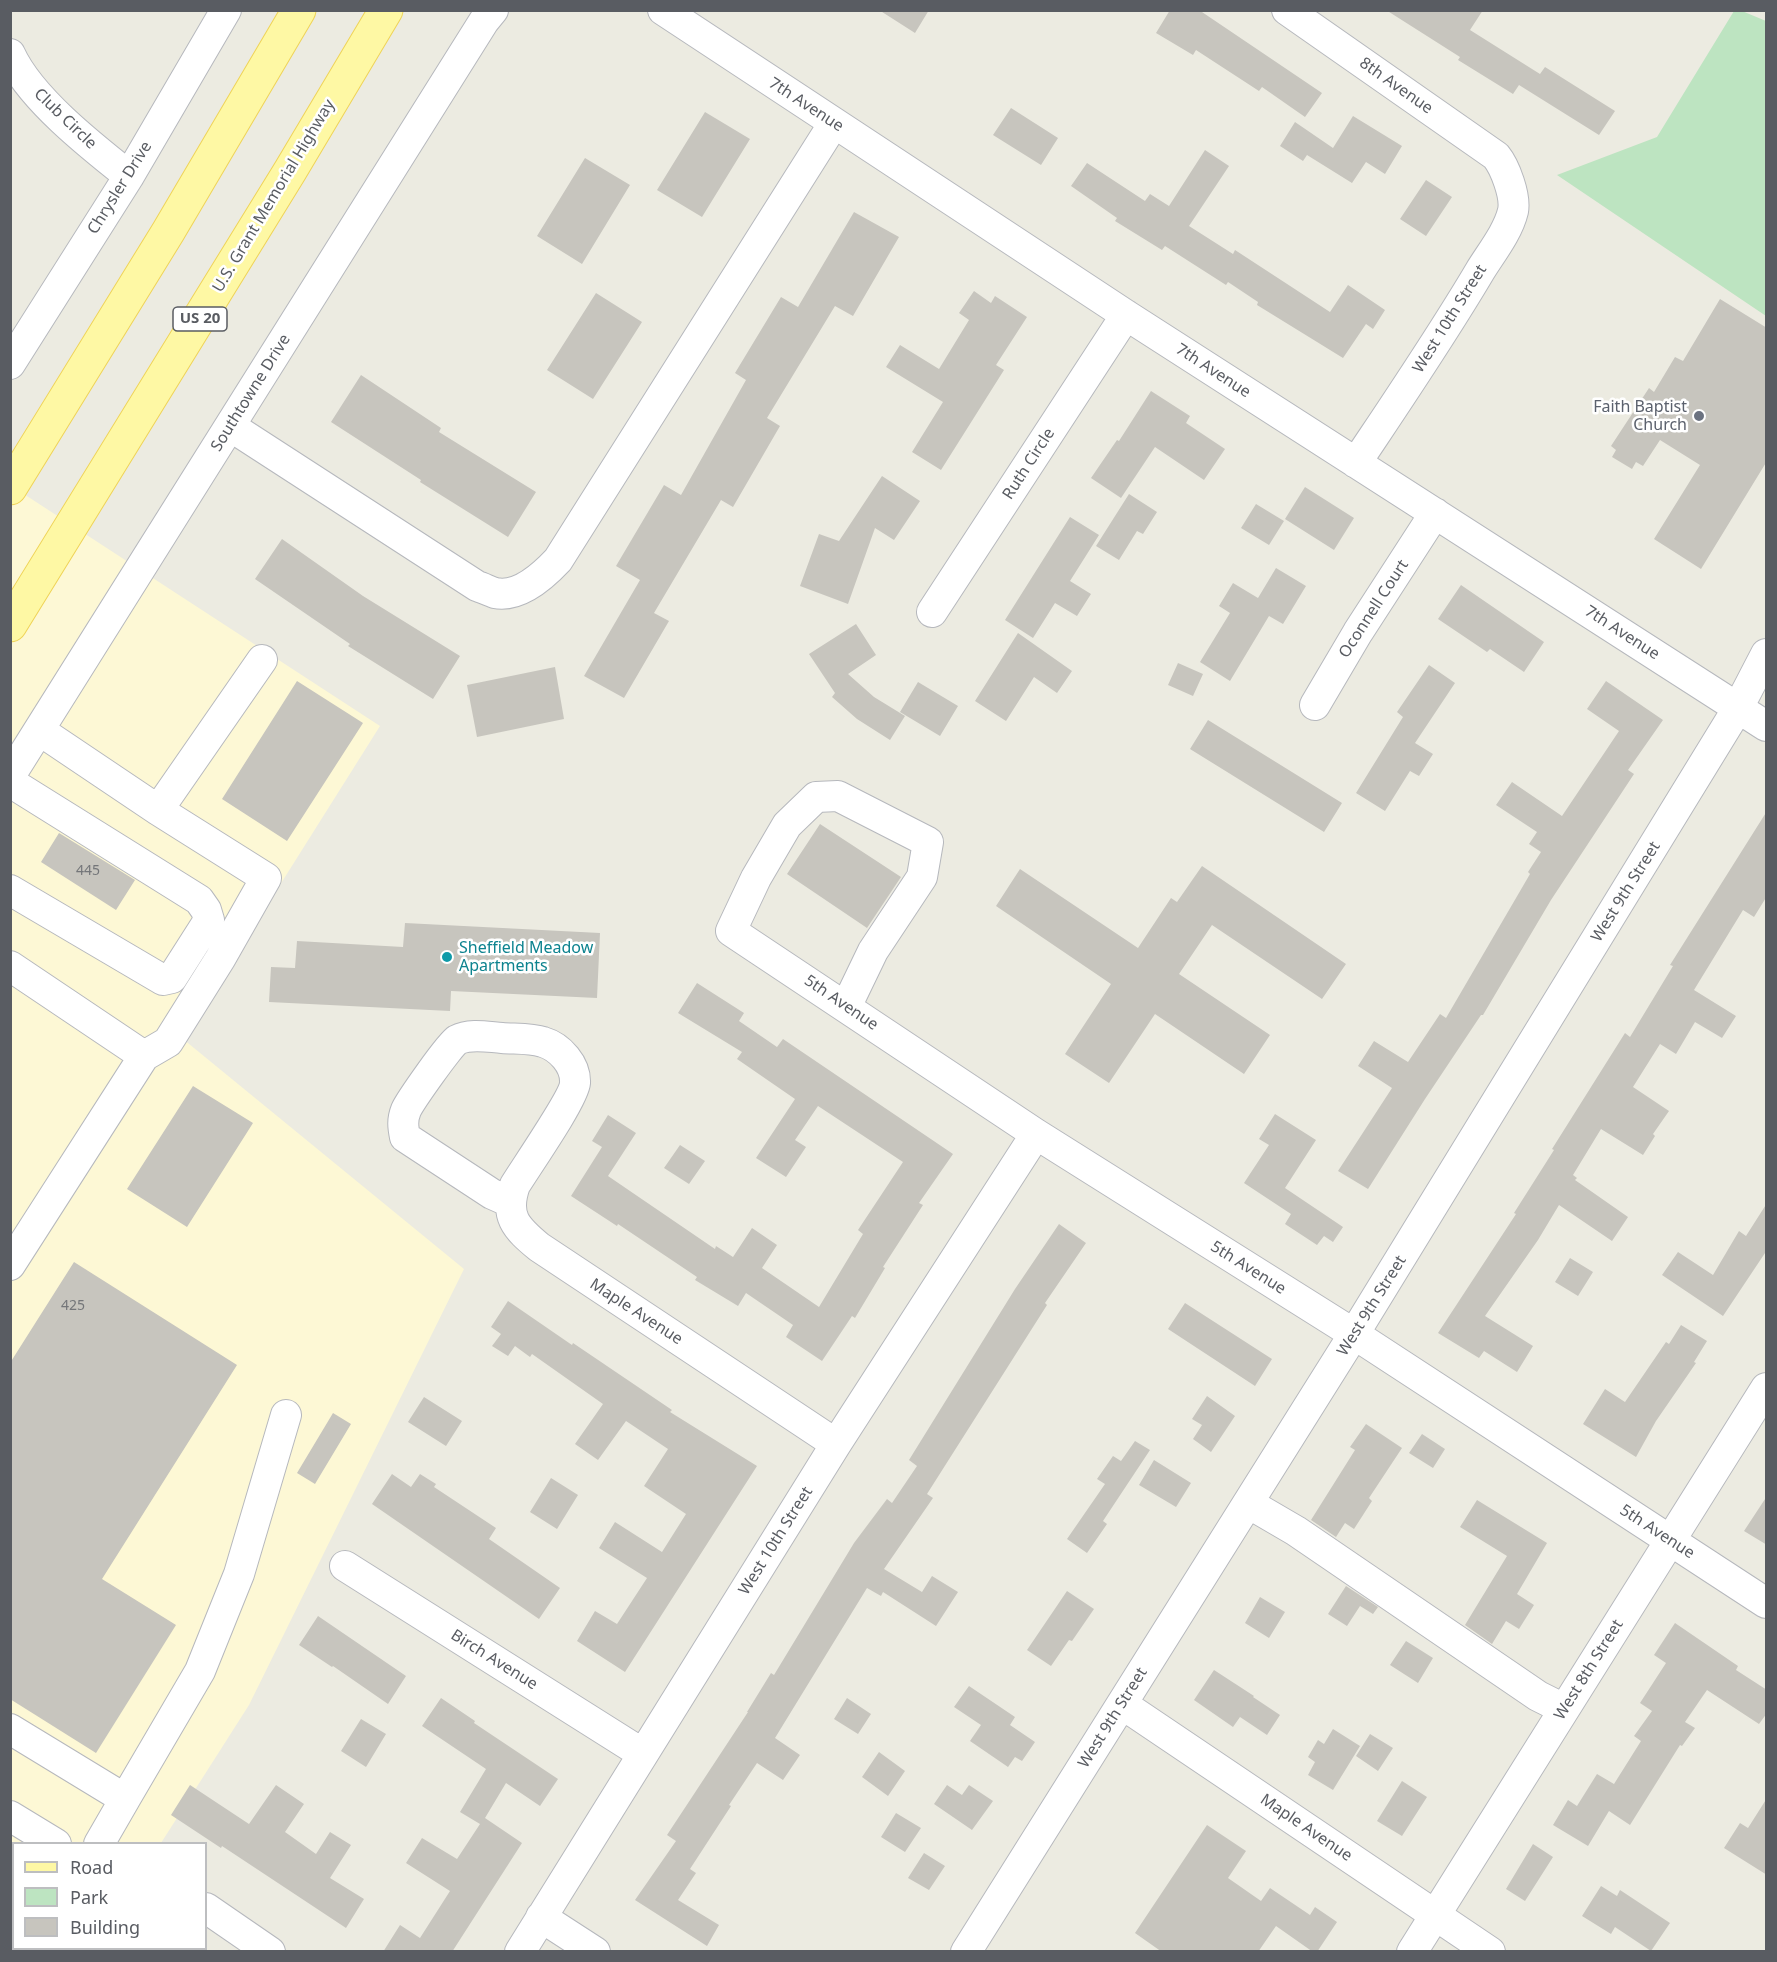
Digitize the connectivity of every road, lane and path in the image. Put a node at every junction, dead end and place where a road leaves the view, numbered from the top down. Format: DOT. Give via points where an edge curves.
graph roads {
  1 [pos="226,10"];
  2 [pos="299,10"];
  3 [pos="386,10"];
  4 [pos="493,10"];
  5 [pos="663,10"];
  6 [pos="1287,10"];
  7 [pos="10,54"];
  8 [pos="834,123"];
  9 [pos="1503,165"];
  10 [pos="129,176"];
  11 [pos="1126,315"];
  12 [pos="10,364"];
  13 [pos="230,426"];
  14 [pos="1356,463"];
  15 [pos="10,488"];
  16 [pos="1435,513"];
  17 [pos="932,612"];
  18 [pos="10,626"];
  19 [pos="1767,654"];
  20 [pos="262,660"];
  21 [pos="1315,705"];
  22 [pos="1738,708"];
  23 [pos="1767,726"];
  24 [pos="39,730"];
  25 [pos="10,776"];
  26 [pos="10,782"];
  27 [pos="158,810"];
  28 [pos="15,902"];
  29 [pos="10,966"];
  30 [pos="846,1007"];
  31 [pos="144,1056"];
  32 [pos="1036,1134"];
  33 [pos="510,1202"];
  34 [pos="10,1265"];
  35 [pos="1354,1334"];
  36 [pos="1767,1388"];
  37 [pos="286,1415"];
  38 [pos="836,1444"];
  39 [pos="1248,1503"];
  40 [pos="1670,1540"];
  41 [pos="345,1566"];
  42 [pos="1767,1603"];
  43 [pos="1122,1704"];
  44 [pos="1564,1709"];
  45 [pos="10,1729"];
  46 [pos="642,1754"];
  47 [pos="125,1800"];
  48 [pos="10,1816"];
  49 [pos="53,1842"];
  50 [pos="104,1842"];
  51 [pos="207,1909"];
  52 [pos="1435,1915"];
  53 [pos="541,1917"];
  54 [pos="270,1952"];
  55 [pos="520,1952"];
  56 [pos="595,1952"];
  57 [pos="966,1952"];
  58 [pos="1412,1952"];
  59 [pos="1490,1952"];
  1 -- 10 [label="street, Chrysler Drive"];
  2 -- 15 [label="main road"];
  3 -- 18 [label="main road, U.S. Grant Memorial Highway / US 20"];
  4 -- 13 [label="street, Southtowne Drive"];
  5 -- 8 [label="street, 7th Avenue"];
  6 -- 9 [label="street, 8th Avenue" via="1496,156"];
  7 -- 10 [label="street, Club Circle" via="46,102"];
  8 -- 11 [label="street, 7th Avenue"];
  8 -- 13 [label="street" via="558,560 529,584 497,593 477,586"];
  9 -- 14 [label="street, West 10th Street" via="1513,210 1505,230"];
  10 -- 12 [label="street, Chrysler Drive"];
  11 -- 14 [label="street, 7th Avenue"];
  11 -- 17 [label="street, Ruth Circle"];
  13 -- 24 [label="street, Southtowne Drive"];
  14 -- 16 [label="street, 7th Avenue"];
  16 -- 21 [label="street, Oconnell Court"];
  16 -- 22 [label="street, 7th Avenue"];
  19 -- 22 [label="street, West 9th Street"];
  20 -- 27 [label="street"];
  22 -- 23 [label="street, 7th Avenue"];
  22 -- 35 [label="street, West 9th Street"];
  24 -- 25 [label="street, Southtowne Drive"];
  24 -- 27 [label="street"];
  26 -- 28 [label="street" via="199,900 209,920 172,978 163,980"];
  27 -- 31 [label="street" via="266,878 168,1042"];
  29 -- 31 [label="street"];
  30 -- 30 [label="street, 5th Avenue" via="731,931 787,825 816,797 838,796 927,842 921,877 873,951"];
  30 -- 32 [label="street, 5th Avenue"];
  31 -- 34 [label="street"];
  32 -- 35 [label="street, 5th Avenue"];
  32 -- 38 [label="street, West 10th Street"];
  33 -- 33 [label="street" via="515,1185 575,1085 574,1072 556,1048 542,1042 473,1036 457,1040 406,1110 402,1123 405,1137"];
  33 -- 38 [label="street, Maple Avenue" via="515,1224 538,1248"];
  35 -- 39 [label="street, West 9th Street"];
  35 -- 40 [label="street, 5th Avenue"];
  36 -- 40 [label="street, West 8th Street"];
  37 -- 47 [label="street" via="239,1574 200,1671"];
  38 -- 46 [label="street, West 10th Street"];
  39 -- 43 [label="street, West 9th Street"];
  39 -- 44 [label="street" via="1296,1531 1538,1696"];
  40 -- 42 [label="street, 5th Avenue"];
  40 -- 44 [label="street, West 8th Street"];
  41 -- 46 [label="street, Birch Avenue"];
  43 -- 52 [label="street, Maple Avenue"];
  43 -- 57 [label="street, West 9th Street"];
  44 -- 52 [label="street, West 8th Street"];
  45 -- 47 [label="street"];
  46 -- 53 [label="street, West 10th Street"];
  47 -- 50 [label="street"];
  48 -- 49 [label="street"];
  51 -- 54 [label="street"];
  52 -- 58 [label="street, West 8th Street"];
  52 -- 59 [label="street, Maple Avenue"];
  53 -- 55 [label="street, West 10th Street"];
  53 -- 56 [label="street"];
}
